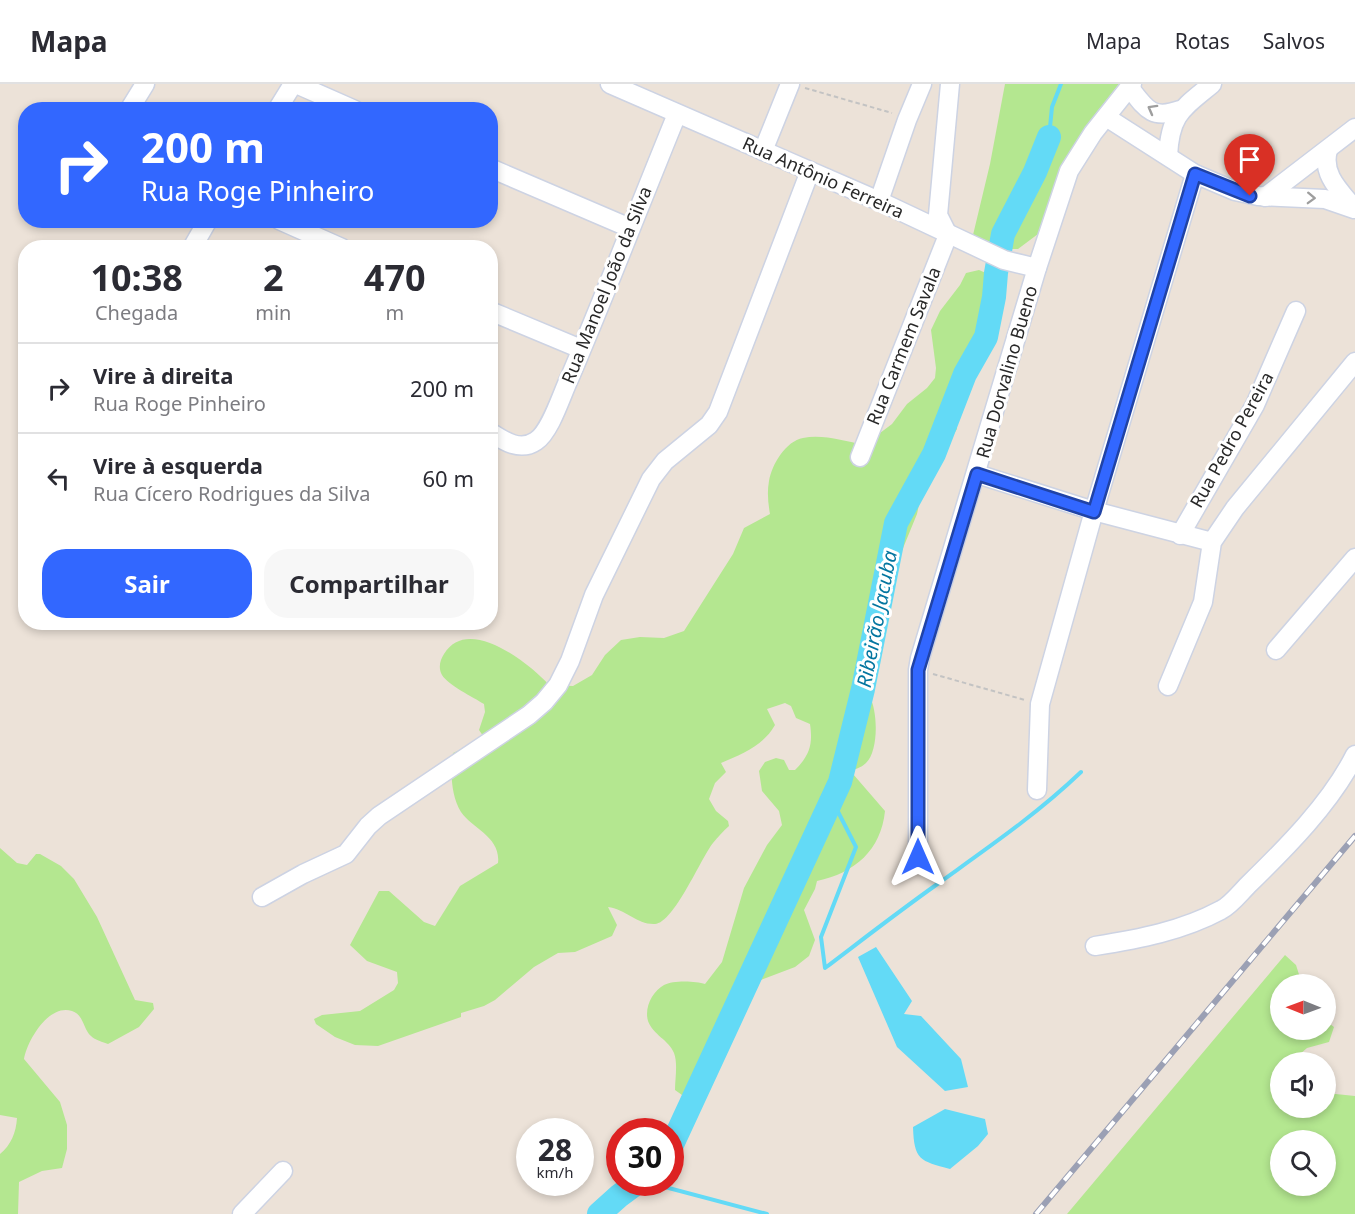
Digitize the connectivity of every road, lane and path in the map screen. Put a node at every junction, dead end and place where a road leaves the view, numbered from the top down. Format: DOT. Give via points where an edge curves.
graph roads {
  1 [pos="145,84"];
  2 [pos="294,84"];
  3 [pos="610,84"];
  4 [pos="922,84"];
  5 [pos="950,84"];
  6 [pos="1212,84"];
  7 [pos="796,86"];
  8 [pos="1131,86"];
  9 [pos="134,102"];
  10 [pos="282,102"];
  11 [pos="336,102"];
  12 [pos="1180,110"];
  13 [pos="677,114"];
  14 [pos="1106,117"];
  15 [pos="907,120"];
  16 [pos="1355,128"];
  17 [pos="1328,150"];
  18 [pos="763,151"];
  19 [pos="1168,156"];
  20 [pos="498,171"];
  21 [pos="810,171"];
  22 [pos="1195,174"];
  23 [pos="1265,197"];
  24 [pos="879,201"];
  25 [pos="1355,209"];
  26 [pos="297,228"];
  27 [pos="630,228"];
  28 [pos="948,235"];
  29 [pos="324,240"];
  30 [pos="1037,268"];
  31 [pos="1296,311"];
  32 [pos="498,314"];
  33 [pos="581,349"];
  34 [pos="1355,362"];
  35 [pos="498,438"];
  36 [pos="860,457"];
  37 [pos="977,474"];
  38 [pos="1094,512"];
  39 [pos="1180,535"];
  40 [pos="1212,542"];
  41 [pos="1355,558"];
  42 [pos="1276,650"];
  43 [pos="918,670"];
  44 [pos="1168,686"];
  45 [pos="1040,704"];
  46 [pos="1355,755"];
  47 [pos="1037,790"];
  48 [pos="918,857"];
  49 [pos="262,897"];
  50 [pos="1095,946"];
  51 [pos="283,1171"];
  52 [pos="242,1214"];
  1 -- 9 [label="street"];
  2 -- 10 [label="street"];
  2 -- 11 [label="street"];
  3 -- 13 [label="street, Rua Antônio Ferreira"];
  4 -- 15 [label="street"];
  5 -- 28 [label="street" via="938,215"];
  6 -- 12 [label="street"];
  7 -- 15 [label="path"];
  7 -- 18 [label="street"];
  12 -- 8 [label="street, one-way" via="1168,114 1150,111"];
  8 -- 14 [label="street, Rua Dorvalino Bueno"];
  12 -- 19 [label="street" via="1171,127"];
  13 -- 18 [label="street, Rua Antônio Ferreira"];
  13 -- 27 [label="street, Rua Manoel João da Silva"];
  14 -- 19 [label="street"];
  14 -- 30 [label="street, Rua Dorvalino Bueno" via="1069,171"];
  15 -- 24 [label="street"];
  16 -- 17 [label="street"];
  17 -- 23 [label="street"];
  17 -- 25 [label="street" via="1326,170"];
  18 -- 21 [label="street, Rua Antônio Ferreira"];
  19 -- 22 [label="street"];
  20 -- 27 [label="street"];
  21 -- 24 [label="street, Rua Antônio Ferreira"];
  21 -- 49 [label="street" via="718,412 651,479 594,595 558,685 529,715 378,816 346,854"];
  22 -- 23 [label="street" via="1250,196"];
  22 -- 38 [label="street"];
  23 -- 25 [label="street, one-way" via="1325,199"];
  24 -- 28 [label="street, Rua Antônio Ferreira"];
  26 -- 29 [label="street"];
  27 -- 33 [label="street, Rua Manoel João da Silva"];
  28 -- 30 [label="street, Rua Antônio Ferreira" via="1004,260"];
  28 -- 36 [label="street, Rua Carmem Savala"];
  30 -- 37 [label="street, Rua Dorvalino Bueno"];
  31 -- 39 [label="street, Rua Pedro Pereira" via="1255,405"];
  32 -- 33 [label="street"];
  33 -- 35 [label="street, Rua Manoel João da Silva" via="540,438 526,446"];
  34 -- 40 [label="street" via="1235,508"];
  37 -- 38 [label="street"];
  37 -- 43 [label="street, Rua Dorvalino Bueno"];
  38 -- 39 [label="street"];
  38 -- 45 [label="street"];
  39 -- 40 [label="street"];
  40 -- 44 [label="street" via="1203,602"];
  41 -- 42 [label="street"];
  43 -- 45 [label="path"];
  43 -- 48 [label="street, Rua Dorvalino Bueno"];
  45 -- 47 [label="street"];
  46 -- 50 [label="street" via="1329,797 1224,909 1186,927"];
  51 -- 52 [label="street"];
}
